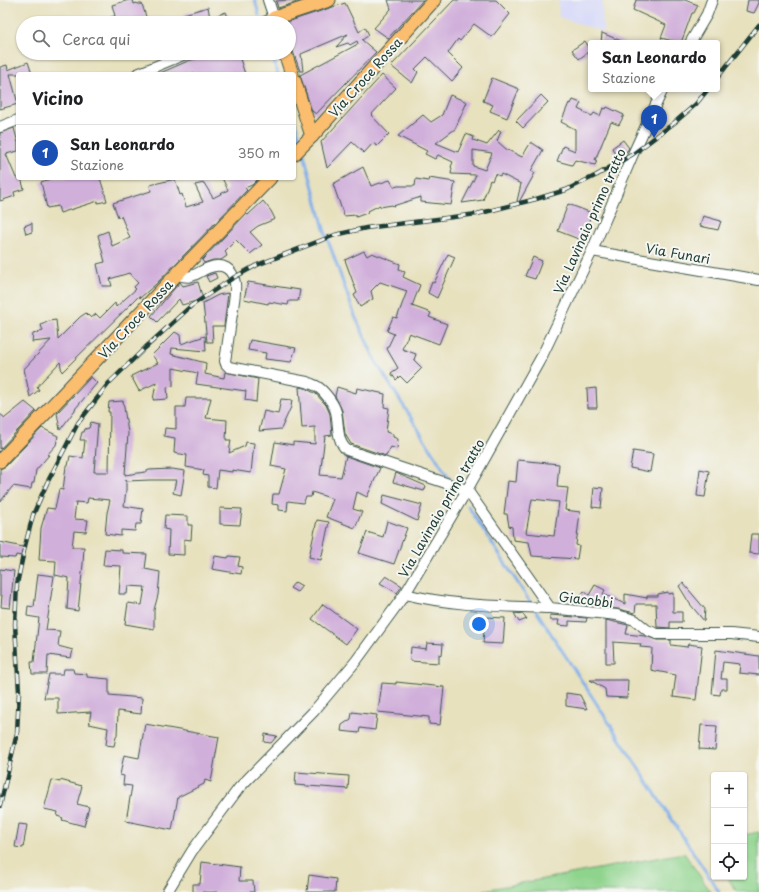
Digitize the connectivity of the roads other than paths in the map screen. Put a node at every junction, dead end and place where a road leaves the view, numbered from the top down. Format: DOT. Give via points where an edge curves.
graph roads {
  1 [pos="268,0"];
  2 [pos="329,0"];
  3 [pos="434,0"];
  4 [pos="712,0"];
  5 [pos="270,16"];
  6 [pos="285,16"];
  7 [pos="692,40"];
  8 [pos="171,60"];
  9 [pos="287,60"];
  10 [pos="142,72"];
  11 [pos="291,72"];
  12 [pos="296,87"];
  13 [pos="662,92"];
  14 [pos="16,121"];
  15 [pos="0,126"];
  16 [pos="310,137"];
  17 [pos="296,152"];
  18 [pos="268,180"];
  19 [pos="592,251"];
  20 [pos="177,274"];
  21 [pos="759,280"];
  22 [pos="0,461"];
  23 [pos="467,490"];
  24 [pos="405,594"];
  25 [pos="546,608"];
  26 [pos="759,637"];
  27 [pos="167,892"];
  1 -- 5 [label="street"];
  2 -- 6 [label="main road"];
  3 -- 16 [label="main road, Via Croce Rossa"];
  4 -- 7 [label="street"];
  8 -- 10 [label="street"];
  9 -- 11 [label="main road"];
  12 -- 16 [label="main road"];
  13 -- 19 [label="street, Via Lavinaio primo tratto"];
  14 -- 15 [label="street"];
  16 -- 17 [label="main road, Via Croce Rossa"];
  18 -- 20 [label="main road, Via Croce Rossa"];
  19 -- 21 [label="street, Via Funari"];
  19 -- 23 [label="street, Via Lavinaio primo tratto" via="542,356"];
  20 -- 22 [label="main road, Via Croce Rossa"];
  20 -- 23 [label="street" via="183,277 194,276 218,266 231,271 235,284 225,361 229,367 317,386 336,410 340,440 347,450"];
  23 -- 24 [label="street, Via Lavinaio primo tratto"];
  23 -- 25 [label="street, Giacobbi"];
  24 -- 25 [label="street" via="485,606"];
  24 -- 27 [label="street, Via Lavinaio primo tratto" via="356,661 314,711 239,788 192,851"];
  25 -- 26 [label="street, Giacobbi" via="617,615 635,620 657,634 731,634"];
}
